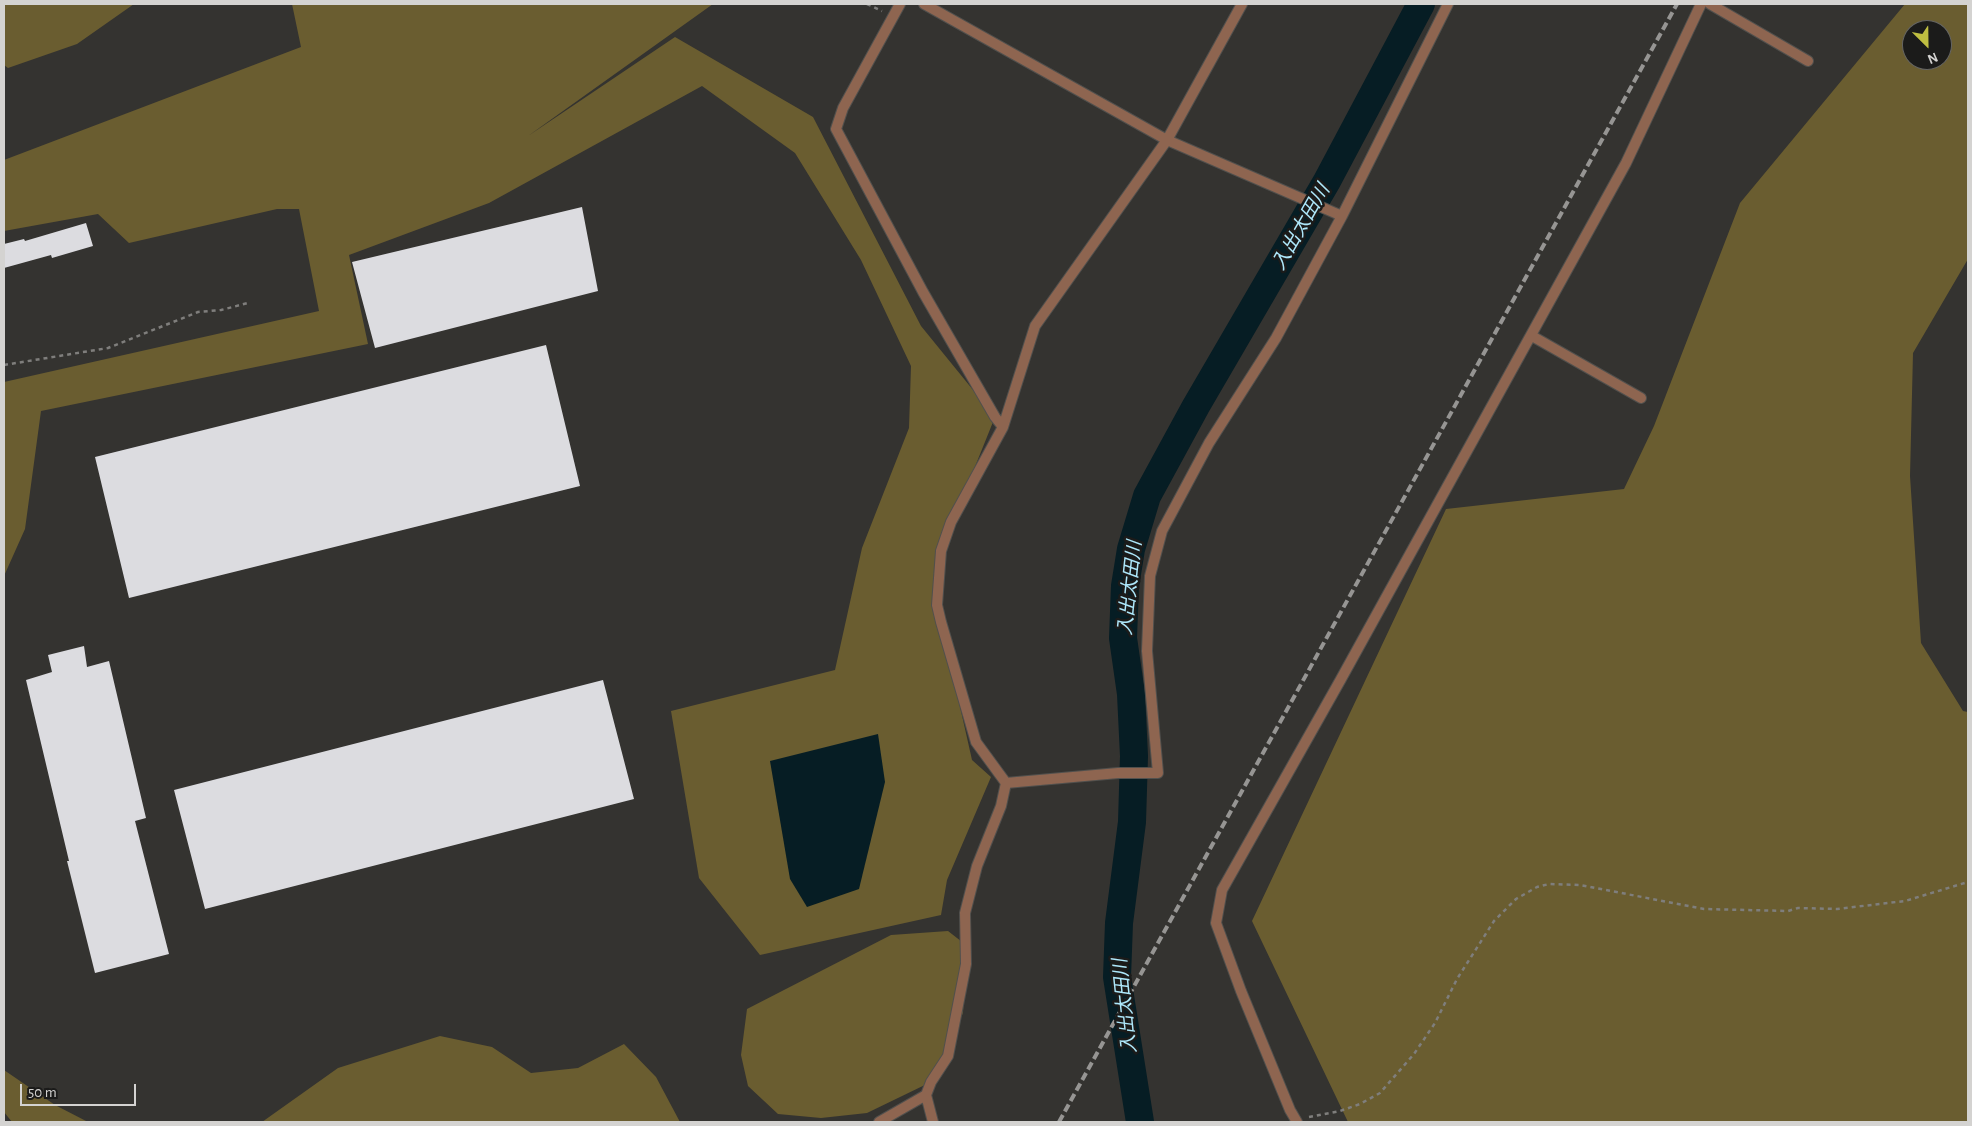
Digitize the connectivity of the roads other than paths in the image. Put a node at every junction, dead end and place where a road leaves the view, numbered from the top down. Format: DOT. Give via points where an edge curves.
graph roads {
  1 [pos="900,4"];
  2 [pos="924,4"];
  3 [pos="1242,4"];
  4 [pos="1448,4"];
  5 [pos="1702,4"];
  6 [pos="1710,4"];
  7 [pos="1808,61"];
  8 [pos="1167,140"];
  9 [pos="1342,216"];
  10 [pos="1532,336"];
  11 [pos="1641,398"];
  12 [pos="1003,427"];
  13 [pos="1006,783"];
  14 [pos="926,1095"];
  15 [pos="879,1122"];
  16 [pos="933,1122"];
  17 [pos="1296,1122"];
  1 -- 12 [label="street" via="843,108 836,129 923,292"];
  2 -- 8 [label="street"];
  3 -- 8 [label="street"];
  4 -- 9 [label="street"];
  5 -- 10 [label="street" via="1626,163"];
  6 -- 7 [label="street"];
  8 -- 9 [label="street"];
  8 -- 12 [label="street" via="1035,326"];
  9 -- 13 [label="street" via="1276,338 1209,443 1162,531 1150,576 1147,651 1158,773 1118,773"];
  10 -- 11 [label="street"];
  10 -- 17 [label="street" via="1222,890 1216,923"];
  12 -- 13 [label="street" via="951,522 941,550 937,605 976,742"];
  13 -- 14 [label="street" via="1001,806 977,866 965,913 966,964 948,1056"];
  14 -- 15 [label="street"];
  14 -- 16 [label="street"];
}
